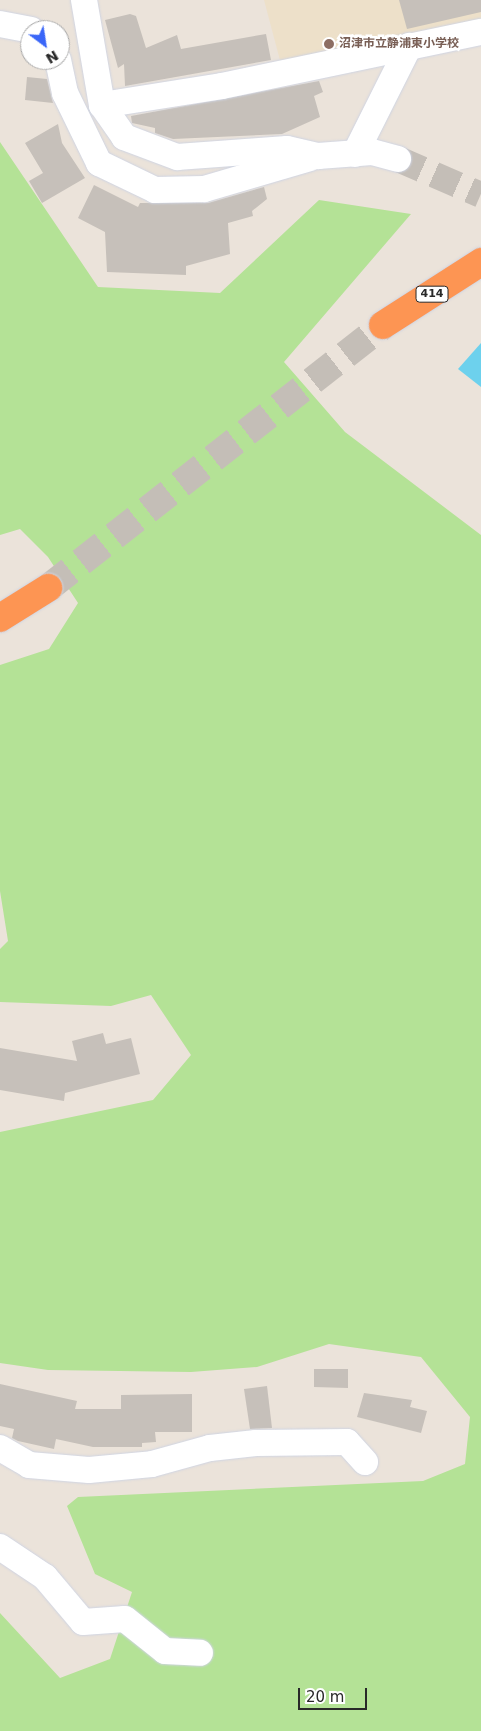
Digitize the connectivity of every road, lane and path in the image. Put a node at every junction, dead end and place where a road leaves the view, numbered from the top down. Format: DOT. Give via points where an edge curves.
graph roads {
  1 [pos="84,0"];
  2 [pos="0,24"];
  3 [pos="20,28"];
  4 [pos="481,32"];
  5 [pos="410,46"];
  6 [pos="60,70"];
  7 [pos="102,105"];
  8 [pos="355,154"];
  9 [pos="318,156"];
  10 [pos="398,159"];
  11 [pos="481,262"];
  12 [pos="383,325"];
  13 [pos="48,588"];
  14 [pos="0,618"];
  15 [pos="0,1448"];
  16 [pos="365,1462"];
  17 [pos="0,1547"];
  18 [pos="200,1653"];
  1 -- 7 [label="street"];
  2 -- 3 [label="street"];
  4 -- 5 [label="street"];
  5 -- 7 [label="street" via="222,86"];
  5 -- 8 [label="street"];
  6 -- 9 [label="street" via="65,93 99,163 155,190 204,189"];
  7 -- 9 [label="street" via="124,137 176,158 287,149"];
  8 -- 9 [label="street"];
  8 -- 10 [label="street"];
  11 -- 12 [label="highway, 414"];
  13 -- 14 [label="highway"];
  15 -- 16 [label="street" via="29,1465 90,1470 152,1464 210,1448 256,1443 347,1442"];
  17 -- 18 [label="street" via="45,1577 83,1622 125,1619 165,1652"];
}
